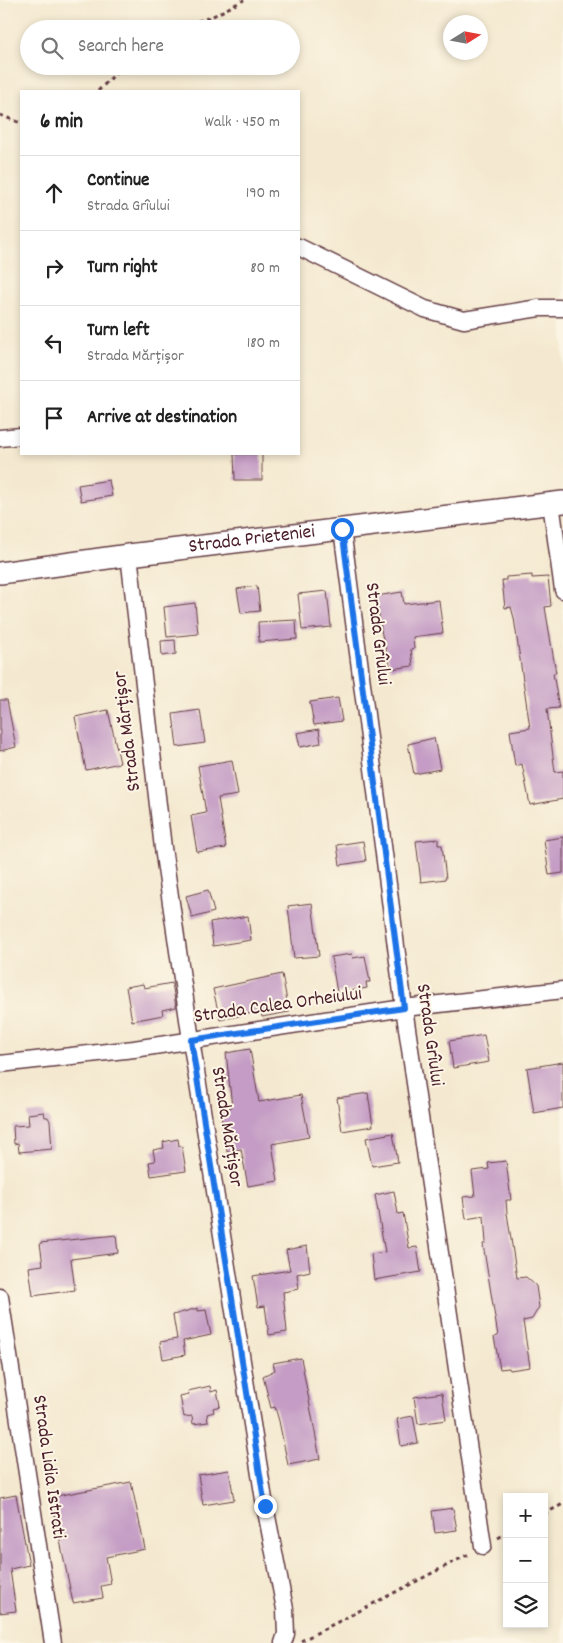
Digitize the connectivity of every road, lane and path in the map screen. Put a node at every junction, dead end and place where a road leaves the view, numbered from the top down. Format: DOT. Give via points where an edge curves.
graph roads {
  1 [pos="244,0"];
  2 [pos="201,20"];
  3 [pos="114,75"];
  4 [pos="99,90"];
  5 [pos="0,115"];
  6 [pos="20,123"];
  7 [pos="300,247"];
  8 [pos="563,308"];
  9 [pos="20,436"];
  10 [pos="0,438"];
  11 [pos="557,502"];
  12 [pos="342,529"];
  13 [pos="129,554"];
  14 [pos="0,573"];
  15 [pos="563,590"];
  16 [pos="563,990"];
  17 [pos="404,1008"];
  18 [pos="191,1040"];
  19 [pos="0,1064"];
  20 [pos="0,1297"];
  21 [pos="563,1504"];
  22 [pos="548,1512"];
  23 [pos="503,1536"];
  24 [pos="483,1546"];
  25 [pos="53,1643"];
  26 [pos="283,1643"];
  27 [pos="298,1643"];
  1 -- 2 [label="path"];
  3 -- 4 [label="path"];
  5 -- 6 [label="path"];
  7 -- 8 [label="street" via="425,309 464,320 539,308"];
  9 -- 10 [label="street"];
  11 -- 12 [label="street, Strada Prieteniei"];
  11 -- 15 [label="street"];
  12 -- 13 [label="street, Strada Prieteniei"];
  12 -- 17 [label="street, Strada Grîului"];
  13 -- 14 [label="street, Strada Prieteniei"];
  13 -- 18 [label="street, Strada Mărțișor" via="163,848"];
  16 -- 17 [label="street, Strada Calea Orheiului"];
  17 -- 18 [label="street, Strada Calea Orheiului"];
  17 -- 24 [label="street, Strada Grîului"];
  18 -- 19 [label="street, Strada Calea Orheiului"];
  18 -- 26 [label="street, Strada Mărțișor" via="265,1506 285,1609"];
  20 -- 25 [label="street, Strada Lidia Istrati"];
  21 -- 22 [label="path"];
  23 -- 24 [label="path"];
  24 -- 27 [label="path"];
}
